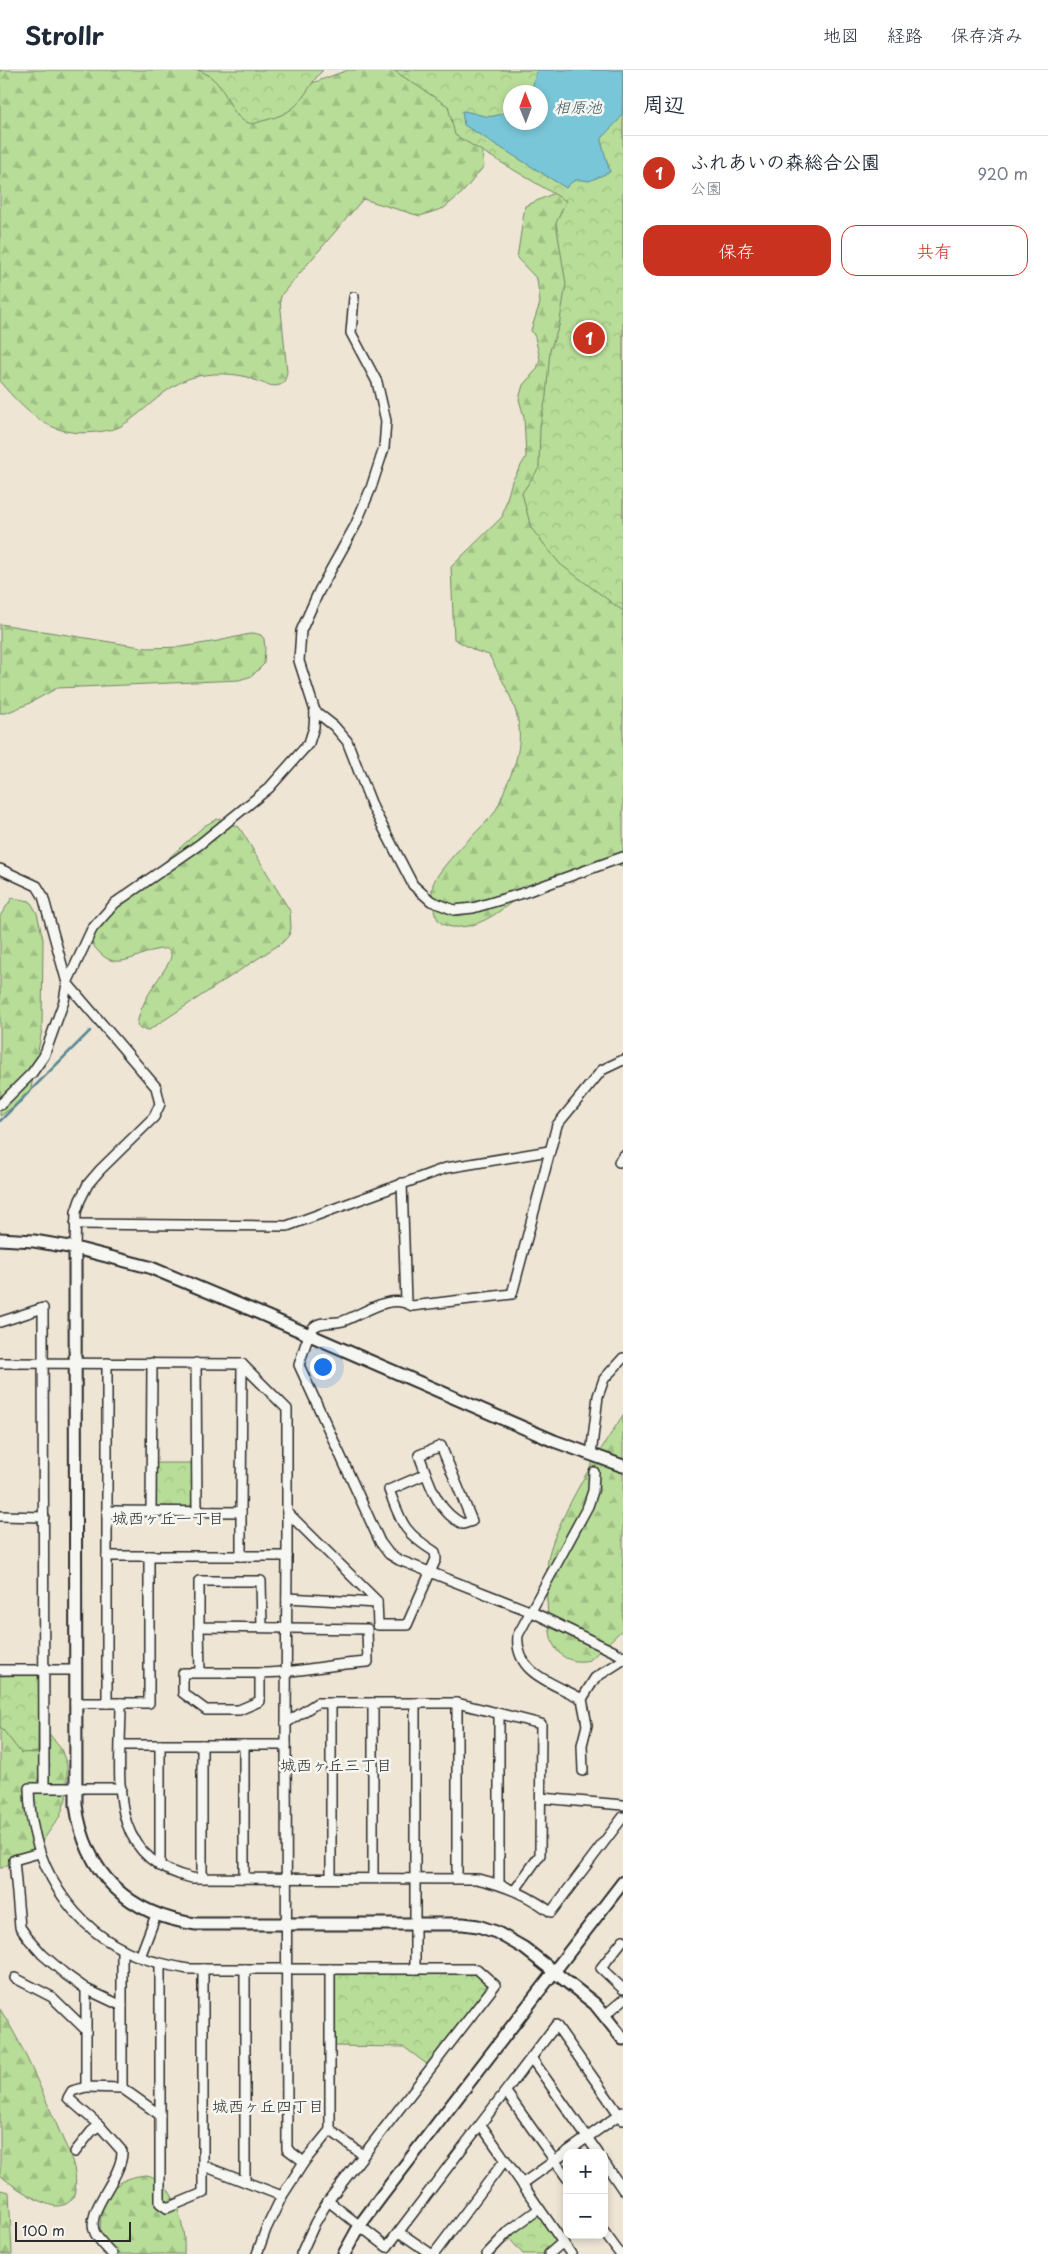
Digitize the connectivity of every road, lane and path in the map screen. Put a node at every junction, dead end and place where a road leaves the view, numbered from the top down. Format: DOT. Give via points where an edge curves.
graph roads {
  1 [pos="354,297"];
  2 [pos="315,711"];
  3 [pos="623,857"];
  4 [pos="0,870"];
  5 [pos="67,982"];
  6 [pos="623,1060"];
  7 [pos="0,1105"];
  8 [pos="549,1151"];
  9 [pos="402,1183"];
  10 [pos="75,1224"];
  11 [pos="0,1239"];
  12 [pos="75,1248"];
  13 [pos="406,1302"];
  14 [pos="0,1322"];
  15 [pos="310,1335"];
  16 [pos="623,1358"];
  17 [pos="0,1363"];
  18 [pos="44,1363"];
  19 [pos="75,1363"];
  20 [pos="107,1363"];
  21 [pos="152,1363"];
  22 [pos="196,1363"];
  23 [pos="242,1364"];
  24 [pos="591,1455"];
  25 [pos="623,1466"];
  26 [pos="594,1472"];
  27 [pos="426,1474"];
  28 [pos="107,1511"];
  29 [pos="151,1511"];
  30 [pos="196,1511"];
  31 [pos="241,1512"];
  32 [pos="287,1512"];
  33 [pos="0,1516"];
  34 [pos="44,1517"];
  35 [pos="107,1556"];
  36 [pos="149,1556"];
  37 [pos="241,1556"];
  38 [pos="287,1556"];
  39 [pos="429,1574"];
  40 [pos="287,1598"];
  41 [pos="377,1603"];
  42 [pos="532,1612"];
  43 [pos="199,1626"];
  44 [pos="262,1627"];
  45 [pos="286,1627"];
  46 [pos="623,1658"];
  47 [pos="0,1670"];
  48 [pos="43,1670"];
  49 [pos="75,1670"];
  50 [pos="200,1673"];
  51 [pos="286,1673"];
  52 [pos="260,1674"];
  53 [pos="582,1699"];
  54 [pos="75,1703"];
  55 [pos="107,1703"];
  56 [pos="121,1703"];
  57 [pos="331,1703"];
  58 [pos="373,1703"];
  59 [pos="415,1703"];
  60 [pos="457,1703"];
  61 [pos="499,1714"];
  62 [pos="286,1723"];
  63 [pos="121,1745"];
  64 [pos="160,1745"];
  65 [pos="202,1745"];
  66 [pos="244,1745"];
  67 [pos="286,1745"];
  68 [pos="582,1771"];
  69 [pos="44,1788"];
  70 [pos="75,1788"];
  71 [pos="121,1788"];
  72 [pos="541,1798"];
  73 [pos="623,1805"];
  74 [pos="623,1817"];
  75 [pos="39,1853"];
  76 [pos="160,1866"];
  77 [pos="202,1878"];
  78 [pos="244,1878"];
  79 [pos="288,1878"];
  80 [pos="331,1878"];
  81 [pos="373,1878"];
  82 [pos="415,1878"];
  83 [pos="457,1878"];
  84 [pos="623,1882"];
  85 [pos="499,1884"];
  86 [pos="515,1890"];
  87 [pos="156,1915"];
  88 [pos="288,1924"];
  89 [pos="415,1924"];
  90 [pos="623,1940"];
  91 [pos="122,1949"];
  92 [pos="140,1957"];
  93 [pos="160,1964"];
  94 [pos="203,1969"];
  95 [pos="245,1969"];
  96 [pos="288,1969"];
  97 [pos="330,1969"];
  98 [pos="415,1969"];
  99 [pos="555,1972"];
  100 [pos="15,1978"];
  101 [pos="623,1988"];
  102 [pos="86,1989"];
  103 [pos="623,2000"];
  104 [pos="122,2006"];
  105 [pos="605,2014"];
  106 [pos="86,2030"];
  107 [pos="623,2039"];
  108 [pos="532,2059"];
  109 [pos="86,2087"];
  110 [pos="122,2088"];
  111 [pos="506,2092"];
  112 [pos="160,2115"];
  113 [pos="622,2116"];
  114 [pos="481,2125"];
  115 [pos="99,2126"];
  116 [pos="330,2130"];
  117 [pos="587,2138"];
  118 [pos="595,2149"];
  119 [pos="75,2152"];
  120 [pos="362,2155"];
  121 [pos="505,2160"];
  122 [pos="554,2160"];
  123 [pos="304,2162"];
  124 [pos="204,2166"];
  125 [pos="608,2168"];
  126 [pos="563,2172"];
  127 [pos="246,2181"];
  128 [pos="522,2184"];
  129 [pos="623,2190"];
  130 [pos="282,2196"];
  131 [pos="328,2201"];
  132 [pos="540,2209"];
  133 [pos="360,2225"];
  134 [pos="399,2232"];
  135 [pos="608,2237"];
  136 [pos="563,2242"];
  137 [pos="112,2254"];
  138 [pos="258,2254"];
  139 [pos="301,2254"];
  140 [pos="344,2254"];
  141 [pos="432,2254"];
  142 [pos="487,2254"];
  143 [pos="549,2254"];
  144 [pos="571,2254"];
  145 [pos="622,2254"];
  1 -- 2 [label="street" via="351,333 376,382 386,421 384,448 355,526 301,631 299,661"];
  2 -- 3 [label="street" via="347,740 373,808 413,885 431,901 454,910 473,908"];
  2 -- 5 [label="street" via="309,743 286,770 269,788 200,844 115,903 92,929"];
  4 -- 5 [label="street" via="37,886 43,896"];
  5 -- 7 [label="street" via="44,1056"];
  5 -- 10 [label="street" via="156,1087 160,1104 154,1117 88,1184 76,1212"];
  6 -- 8 [label="street" via="602,1070 556,1125"];
  8 -- 9 [label="street" via="446,1168"];
  8 -- 13 [label="street" via="512,1294 412,1306"];
  9 -- 10 [label="street" via="287,1226"];
  9 -- 13 [label="street"];
  10 -- 12 [label="street"];
  11 -- 12 [label="street"];
  12 -- 15 [label="street" via="148,1268"];
  12 -- 19 [label="street"];
  13 -- 15 [label="street" via="389,1302 343,1321 320,1323"];
  14 -- 18 [label="street" via="43,1308"];
  15 -- 24 [label="street"];
  15 -- 39 [label="street" via="299,1365 380,1542 389,1554"];
  16 -- 24 [label="street" via="604,1378 598,1396"];
  17 -- 18 [label="street"];
  18 -- 19 [label="street"];
  18 -- 34 [label="street"];
  19 -- 20 [label="street"];
  19 -- 49 [label="street"];
  20 -- 21 [label="street"];
  20 -- 28 [label="street"];
  21 -- 22 [label="street"];
  21 -- 29 [label="street"];
  22 -- 23 [label="street"];
  22 -- 30 [label="street"];
  23 -- 31 [label="street"];
  23 -- 32 [label="street" via="287,1409"];
  24 -- 25 [label="street"];
  26 -- 42 [label="street" via="588,1506"];
  27 -- 27 [label="street" via="443,1510 463,1524 472,1521 441,1446 419,1455"];
  27 -- 39 [label="street" via="388,1490 411,1536 436,1552"];
  28 -- 29 [label="street"];
  28 -- 35 [label="street"];
  29 -- 30 [label="street"];
  30 -- 31 [label="street"];
  31 -- 37 [label="street"];
  32 -- 38 [label="street"];
  32 -- 41 [label="street"];
  33 -- 34 [label="street"];
  34 -- 48 [label="street"];
  35 -- 36 [label="street"];
  35 -- 55 [label="street"];
  36 -- 37 [label="street"];
  36 -- 56 [label="street" via="149,1703"];
  37 -- 38 [label="street"];
  38 -- 40 [label="street"];
  39 -- 41 [label="street" via="408,1625 378,1625"];
  39 -- 42 [label="street"];
  40 -- 41 [label="street"];
  40 -- 45 [label="street"];
  42 -- 46 [label="street"];
  42 -- 53 [label="street" via="518,1635 520,1657 537,1675"];
  43 -- 44 [label="street"];
  43 -- 44 [label="street" via="200,1581 261,1581"];
  43 -- 50 [label="street"];
  44 -- 45 [label="street"];
  45 -- 51 [label="street"];
  45 -- 51 [label="street" via="367,1629 368,1662"];
  46 -- 53 [label="street" via="594,1678"];
  47 -- 48 [label="street"];
  48 -- 49 [label="street"];
  48 -- 69 [label="street"];
  49 -- 54 [label="street"];
  50 -- 52 [label="street"];
  50 -- 52 [label="street" via="183,1673 183,1693 206,1710 239,1710 260,1701"];
  51 -- 52 [label="street"];
  51 -- 62 [label="street"];
  53 -- 68 [label="street" via="587,1725 582,1745"];
  54 -- 55 [label="street"];
  54 -- 70 [label="street"];
  55 -- 56 [label="street"];
  56 -- 63 [label="street"];
  57 -- 58 [label="street"];
  57 -- 62 [label="street" via="317,1703"];
  57 -- 80 [label="street"];
  58 -- 59 [label="street"];
  58 -- 81 [label="street"];
  59 -- 60 [label="street"];
  59 -- 82 [label="street"];
  60 -- 61 [label="street"];
  60 -- 83 [label="street"];
  61 -- 72 [label="street" via="541,1724"];
  61 -- 85 [label="street"];
  62 -- 67 [label="street"];
  63 -- 64 [label="street"];
  63 -- 71 [label="street"];
  64 -- 65 [label="street"];
  64 -- 76 [label="street"];
  65 -- 66 [label="street"];
  65 -- 77 [label="street"];
  66 -- 67 [label="street"];
  66 -- 78 [label="street"];
  67 -- 79 [label="street"];
  69 -- 70 [label="street"];
  69 -- 75 [label="street" via="30,1788 33,1832"];
  70 -- 71 [label="street"];
  70 -- 87 [label="street" via="81,1834 94,1863 115,1888"];
  71 -- 76 [label="street" via="123,1815 134,1841"];
  72 -- 73 [label="street"];
  72 -- 86 [label="street" via="540,1855"];
  74 -- 86 [label="street" via="551,1912"];
  75 -- 91 [label="street" via="68,1905 86,1924"];
  75 -- 102 [label="street" via="14,1860 20,1927 42,1954"];
  76 -- 77 [label="street" via="180,1875"];
  77 -- 78 [label="street"];
  78 -- 79 [label="street"];
  79 -- 80 [label="street"];
  79 -- 88 [label="street"];
  80 -- 81 [label="street"];
  81 -- 82 [label="street"];
  82 -- 83 [label="street"];
  82 -- 89 [label="street"];
  83 -- 85 [label="street"];
  84 -- 99 [label="street"];
  85 -- 86 [label="street"];
  87 -- 88 [label="street" via="196,1924"];
  87 -- 92 [label="street"];
  88 -- 89 [label="street"];
  88 -- 96 [label="street"];
  89 -- 98 [label="street"];
  89 -- 99 [label="street" via="463,1924 496,1932"];
  90 -- 101 [label="street" via="601,1968"];
  91 -- 92 [label="street"];
  91 -- 104 [label="street"];
  92 -- 93 [label="street"];
  93 -- 94 [label="street"];
  93 -- 112 [label="street"];
  94 -- 95 [label="street"];
  94 -- 124 [label="street"];
  95 -- 96 [label="street"];
  95 -- 127 [label="street"];
  96 -- 97 [label="street"];
  96 -- 123 [label="street" via="287,2149"];
  97 -- 98 [label="street"];
  97 -- 116 [label="street"];
  98 -- 120 [label="street" via="477,1969 495,1985"];
  99 -- 105 [label="street"];
  99 -- 133 [label="street"];
  100 -- 106 [label="street" via="52,1997"];
  102 -- 104 [label="street"];
  102 -- 106 [label="street"];
  103 -- 105 [label="street"];
  104 -- 110 [label="street"];
  105 -- 107 [label="street"];
  106 -- 109 [label="street"];
  108 -- 111 [label="street"];
  108 -- 113 [label="street" via="556,2024"];
  108 -- 117 [label="street"];
  109 -- 110 [label="street"];
  109 -- 115 [label="street" via="72,2091 68,2098"];
  110 -- 112 [label="street"];
  111 -- 114 [label="street"];
  111 -- 122 [label="street"];
  112 -- 124 [label="street" via="160,2203 167,2208 204,2193"];
  113 -- 117 [label="street"];
  114 -- 121 [label="street"];
  114 -- 134 [label="street"];
  115 -- 119 [label="street"];
  115 -- 137 [label="street" via="122,2151 121,2164 96,2209 93,2223 96,2235"];
  116 -- 120 [label="street"];
  116 -- 123 [label="street"];
  117 -- 118 [label="street"];
  117 -- 122 [label="street"];
  120 -- 131 [label="street"];
  121 -- 128 [label="street"];
  121 -- 141 [label="street"];
  122 -- 126 [label="street"];
  122 -- 128 [label="street"];
  123 -- 130 [label="street"];
  124 -- 127 [label="street"];
  125 -- 129 [label="street"];
  127 -- 130 [label="street"];
  128 -- 132 [label="street"];
  130 -- 138 [label="street"];
  131 -- 133 [label="street"];
  131 -- 139 [label="street"];
  132 -- 136 [label="street"];
  132 -- 142 [label="street" via="510,2230"];
  133 -- 134 [label="street" via="387,2247"];
  133 -- 140 [label="street"];
  134 -- 141 [label="street"];
  135 -- 145 [label="street"];
  136 -- 143 [label="street"];
  136 -- 144 [label="street"];
}
